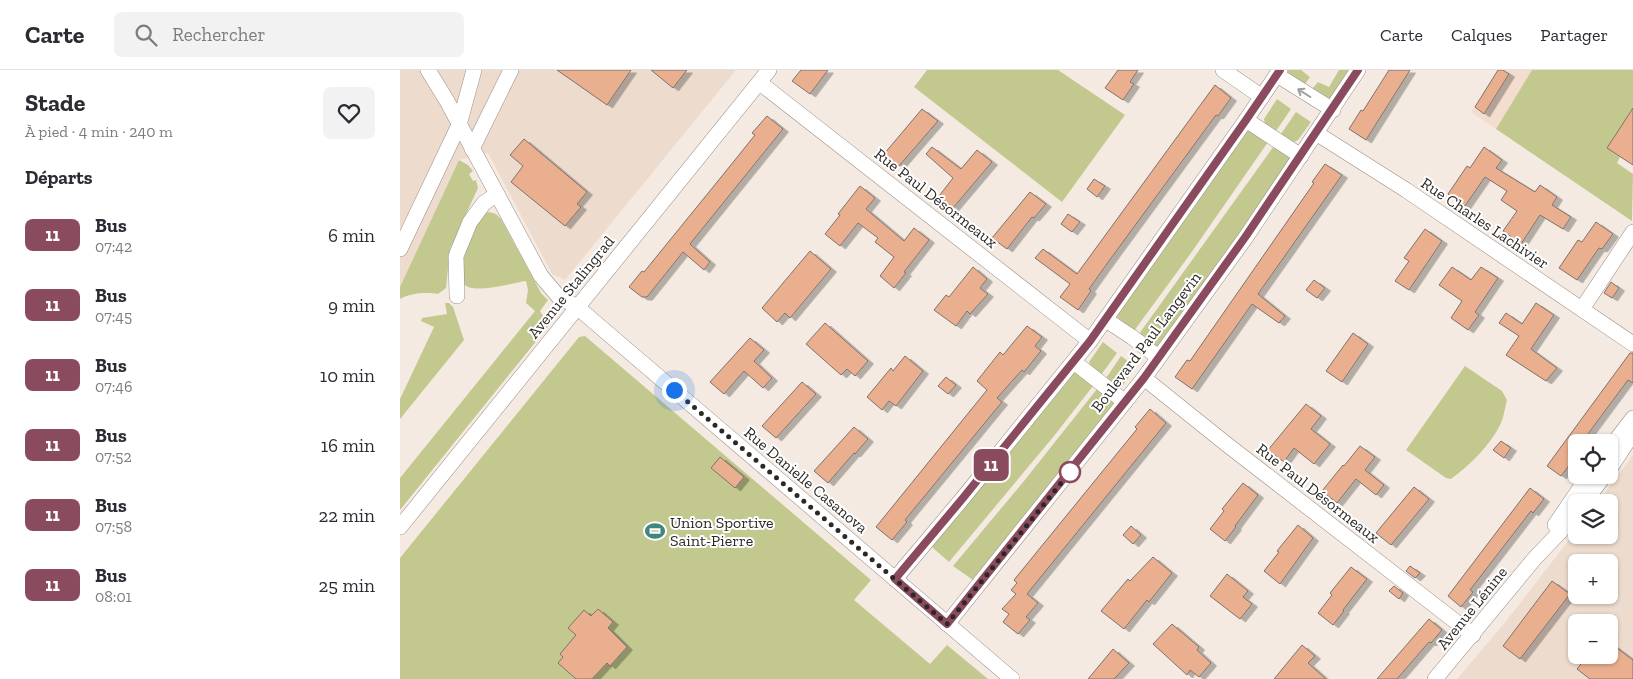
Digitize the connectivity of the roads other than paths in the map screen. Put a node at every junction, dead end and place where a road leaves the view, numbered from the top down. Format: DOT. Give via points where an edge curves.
graph roads {
  1 [pos="428,70"];
  2 [pos="474,70"];
  3 [pos="511,70"];
  4 [pos="770,70"];
  5 [pos="1223,70"];
  6 [pos="1358,70"];
  7 [pos="1278,72"];
  8 [pos="760,83"];
  9 [pos="1262,97"];
  10 [pos="1332,110"];
  11 [pos="1246,120"];
  12 [pos="459,125"];
  13 [pos="1316,133"];
  14 [pos="472,149"];
  15 [pos="1301,156"];
  16 [pos="497,194"];
  17 [pos="1633,232"];
  18 [pos="400,249"];
  19 [pos="457,296"];
  20 [pos="577,307"];
  21 [pos="1582,309"];
  22 [pos="1106,320"];
  23 [pos="1090,341"];
  24 [pos="1633,344"];
  25 [pos="1158,357"];
  26 [pos="1074,362"];
  27 [pos="1144,378"];
  28 [pos="1125,402"];
  29 [pos="1633,418"];
  30 [pos="1633,433"];
  31 [pos="1618,437"];
  32 [pos="1618,456"];
  33 [pos="1583,484"];
  34 [pos="1598,484"];
  35 [pos="1590,494"];
  36 [pos="1568,522"];
  37 [pos="400,527"];
  38 [pos="1535,558"];
  39 [pos="895,579"];
  40 [pos="947,624"];
  41 [pos="1473,635"];
  42 [pos="1012,679"];
  43 [pos="1436,679"];
  1 -- 12 [label="street, Rue Danielle Casanova"];
  2 -- 12 [label="street"];
  3 -- 14 [label="street"];
  4 -- 8 [label="street, Avenue Stalingrad"];
  5 -- 9 [label="street"];
  6 -- 10 [label="street, Boulevard Paul Langevin"];
  7 -- 9 [label="street"];
  10 -- 7 [label="street, one-way"];
  8 -- 20 [label="street, Avenue Stalingrad"];
  8 -- 23 [label="street, Rue Paul Désormeaux"];
  9 -- 11 [label="street"];
  10 -- 13 [label="street, Boulevard Paul Langevin"];
  11 -- 15 [label="street"];
  11 -- 22 [label="street"];
  12 -- 14 [label="street, Rue Danielle Casanova"];
  12 -- 18 [label="street"];
  13 -- 15 [label="street, Boulevard Paul Langevin"];
  13 -- 21 [label="street, Rue Charles Lachivier"];
  14 -- 16 [label="street, Rue Danielle Casanova"];
  15 -- 25 [label="street, Boulevard Paul Langevin"];
  16 -- 19 [label="street" via="484,203 470,222 456,256"];
  16 -- 20 [label="street, Rue Danielle Casanova" via="541,276 558,296"];
  17 -- 21 [label="street"];
  20 -- 37 [label="street, Avenue Stalingrad"];
  20 -- 39 [label="street, Rue Danielle Casanova"];
  21 -- 24 [label="street, Rue Charles Lachivier"];
  22 -- 23 [label="street"];
  22 -- 25 [label="street"];
  23 -- 26 [label="street"];
  25 -- 27 [label="street, Boulevard Paul Langevin"];
  26 -- 28 [label="street"];
  26 -- 39 [label="street"];
  27 -- 28 [label="street, Boulevard Paul Langevin"];
  27 -- 41 [label="street, Rue Paul Désormeaux"];
  28 -- 40 [label="street, Boulevard Paul Langevin"];
  29 -- 31 [label="street"];
  30 -- 32 [label="street"];
  33 -- 38 [label="street, Avenue Lénine"];
  34 -- 35 [label="street"];
  36 -- 38 [label="street, Avenue Lénine"];
  38 -- 41 [label="street, Avenue Lénine"];
  39 -- 40 [label="street, Rue Danielle Casanova"];
  40 -- 42 [label="street, Rue Danielle Casanova"];
  41 -- 43 [label="street, Avenue Lénine"];
}
